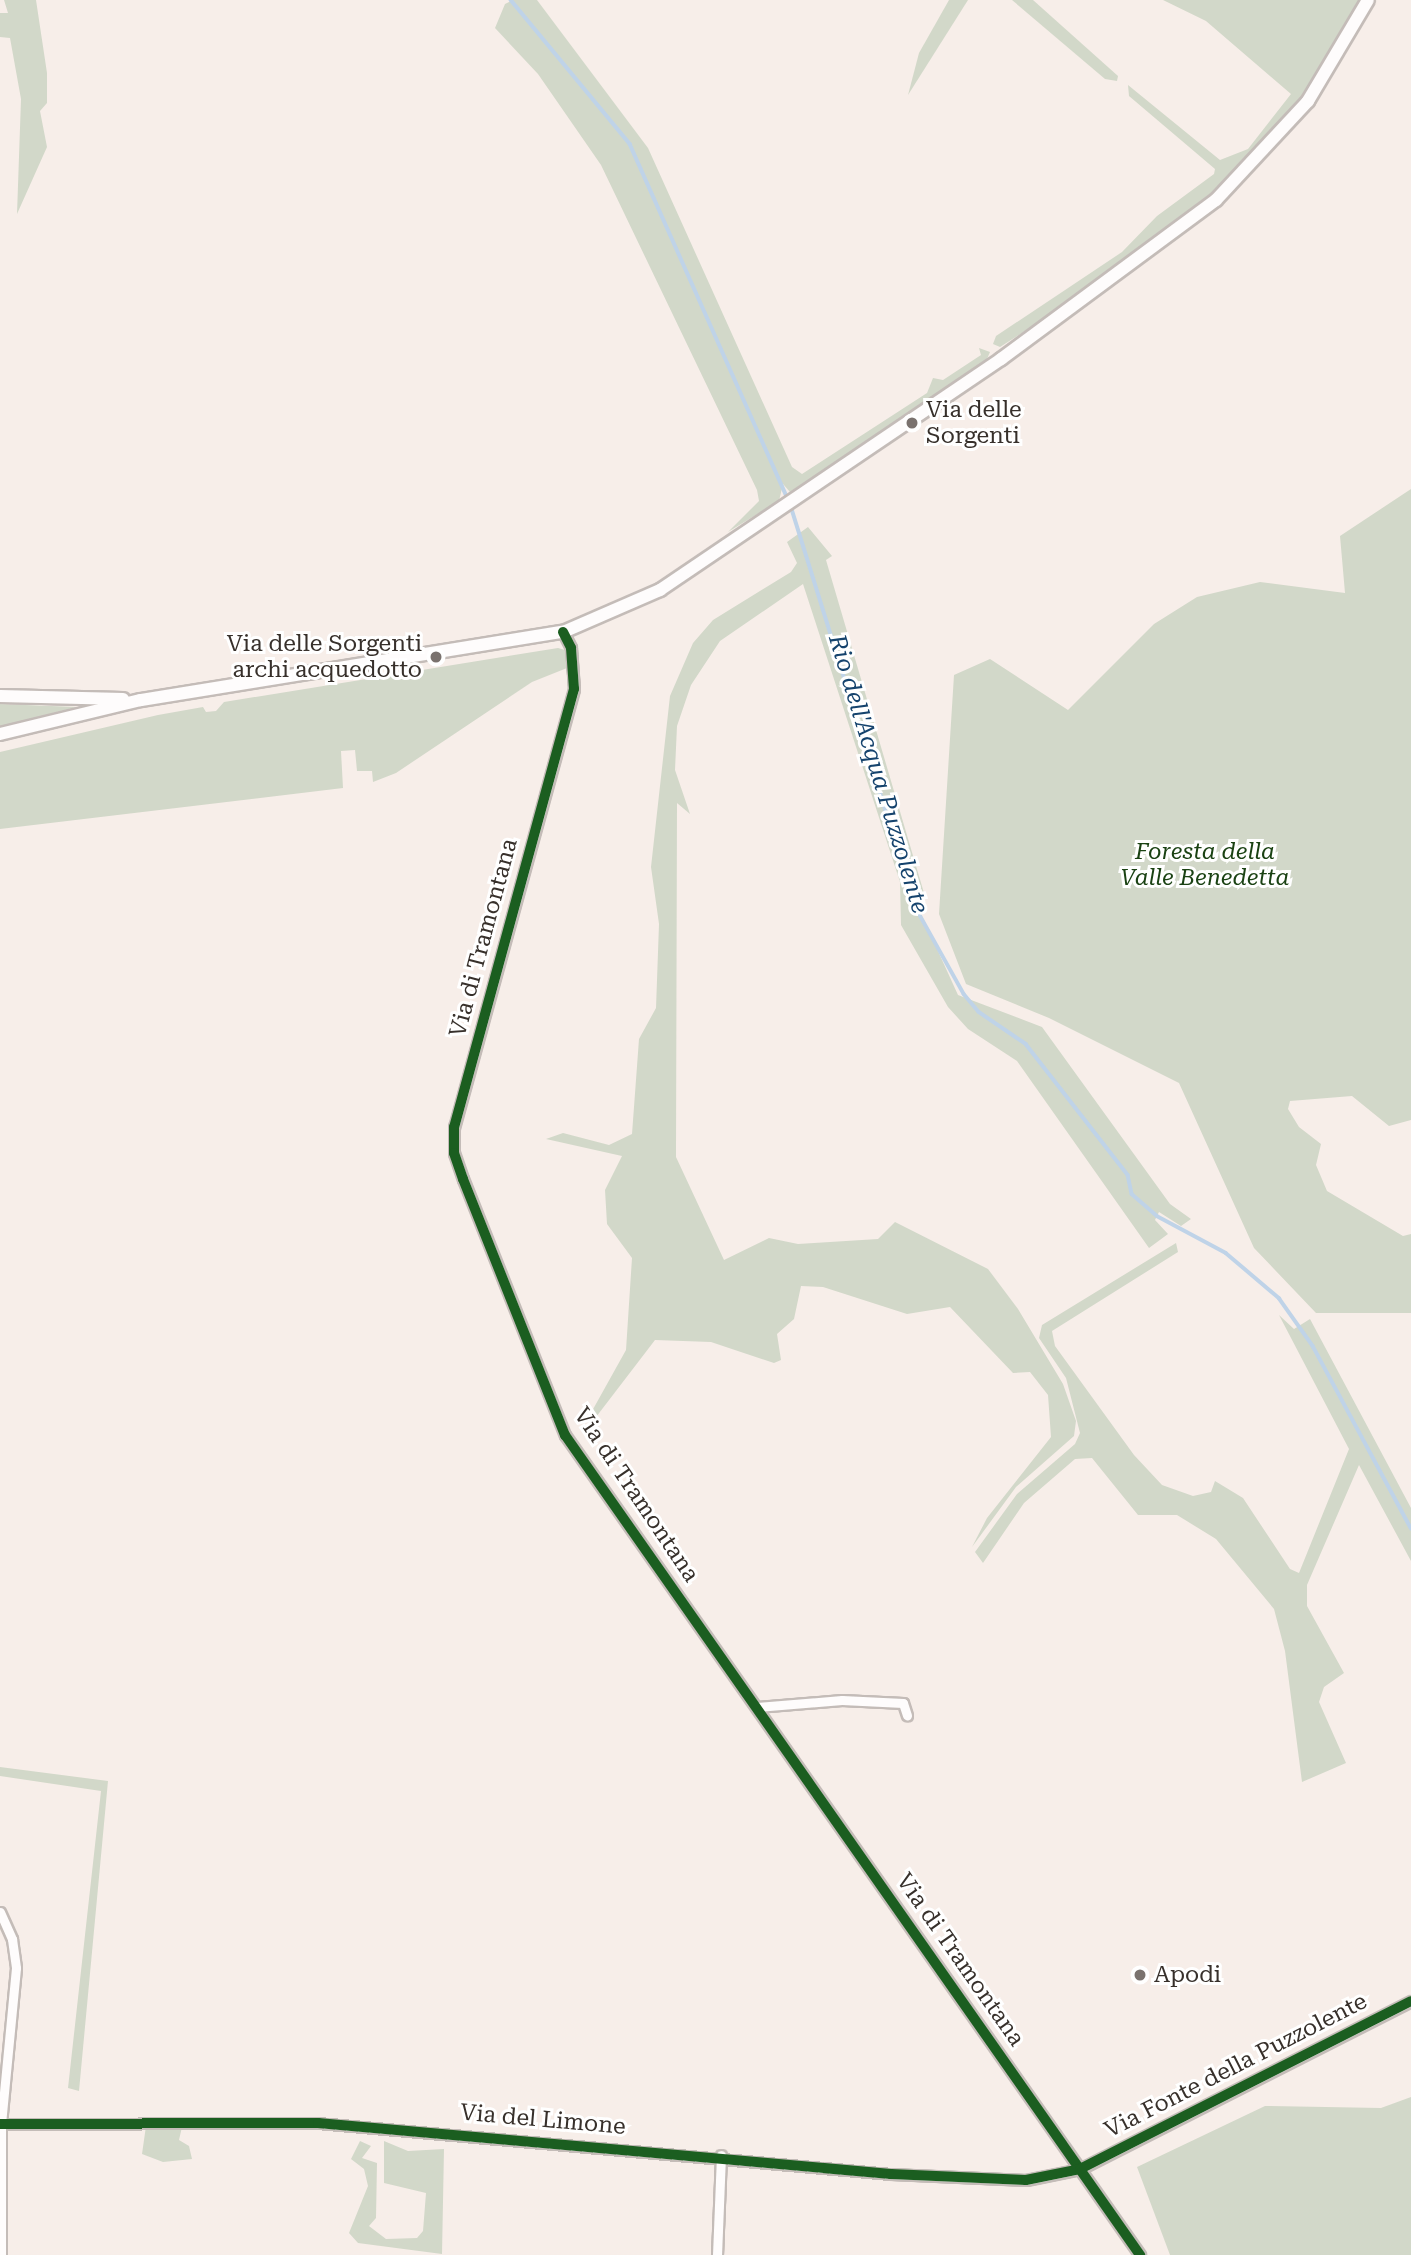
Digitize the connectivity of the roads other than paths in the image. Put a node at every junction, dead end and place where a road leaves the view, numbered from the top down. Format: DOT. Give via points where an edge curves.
graph roads {
  1 [pos="1368,0"];
  2 [pos="563,632"];
  3 [pos="0,696"];
  4 [pos="141,700"];
  5 [pos="0,734"];
  6 [pos="757,1707"];
  7 [pos="907,1715"];
  8 [pos="0,1912"];
  9 [pos="1411,2001"];
  10 [pos="1,2124"];
  11 [pos="721,2155"];
  12 [pos="1080,2169"];
  13 [pos="1,2255"];
  14 [pos="718,2255"];
  15 [pos="1140,2255"];
  1 -- 2 [label="main road" via="1302,109 1216,200 1001,359 660,590"];
  2 -- 4 [label="main road"];
  2 -- 6 [label="street, Via di Tramontana" via="571,648 574,689 454,1127 454,1153 565,1435"];
  3 -- 4 [label="main road"];
  4 -- 5 [label="main road"];
  6 -- 7 [label="street" via="842,1700 854,1705 903,1703"];
  6 -- 12 [label="street, Via di Tramontana"];
  8 -- 10 [label="street" via="12,1939 16,1968"];
  9 -- 12 [label="street, Via Fonte della Puzzolente"];
  10 -- 11 [label="street, Via del Limone" via="318,2123"];
  10 -- 13 [label="street"];
  11 -- 12 [label="street, Via del Limone" via="991,2182"];
  11 -- 14 [label="street"];
  12 -- 15 [label="street, Via di Tramontana"];
}
